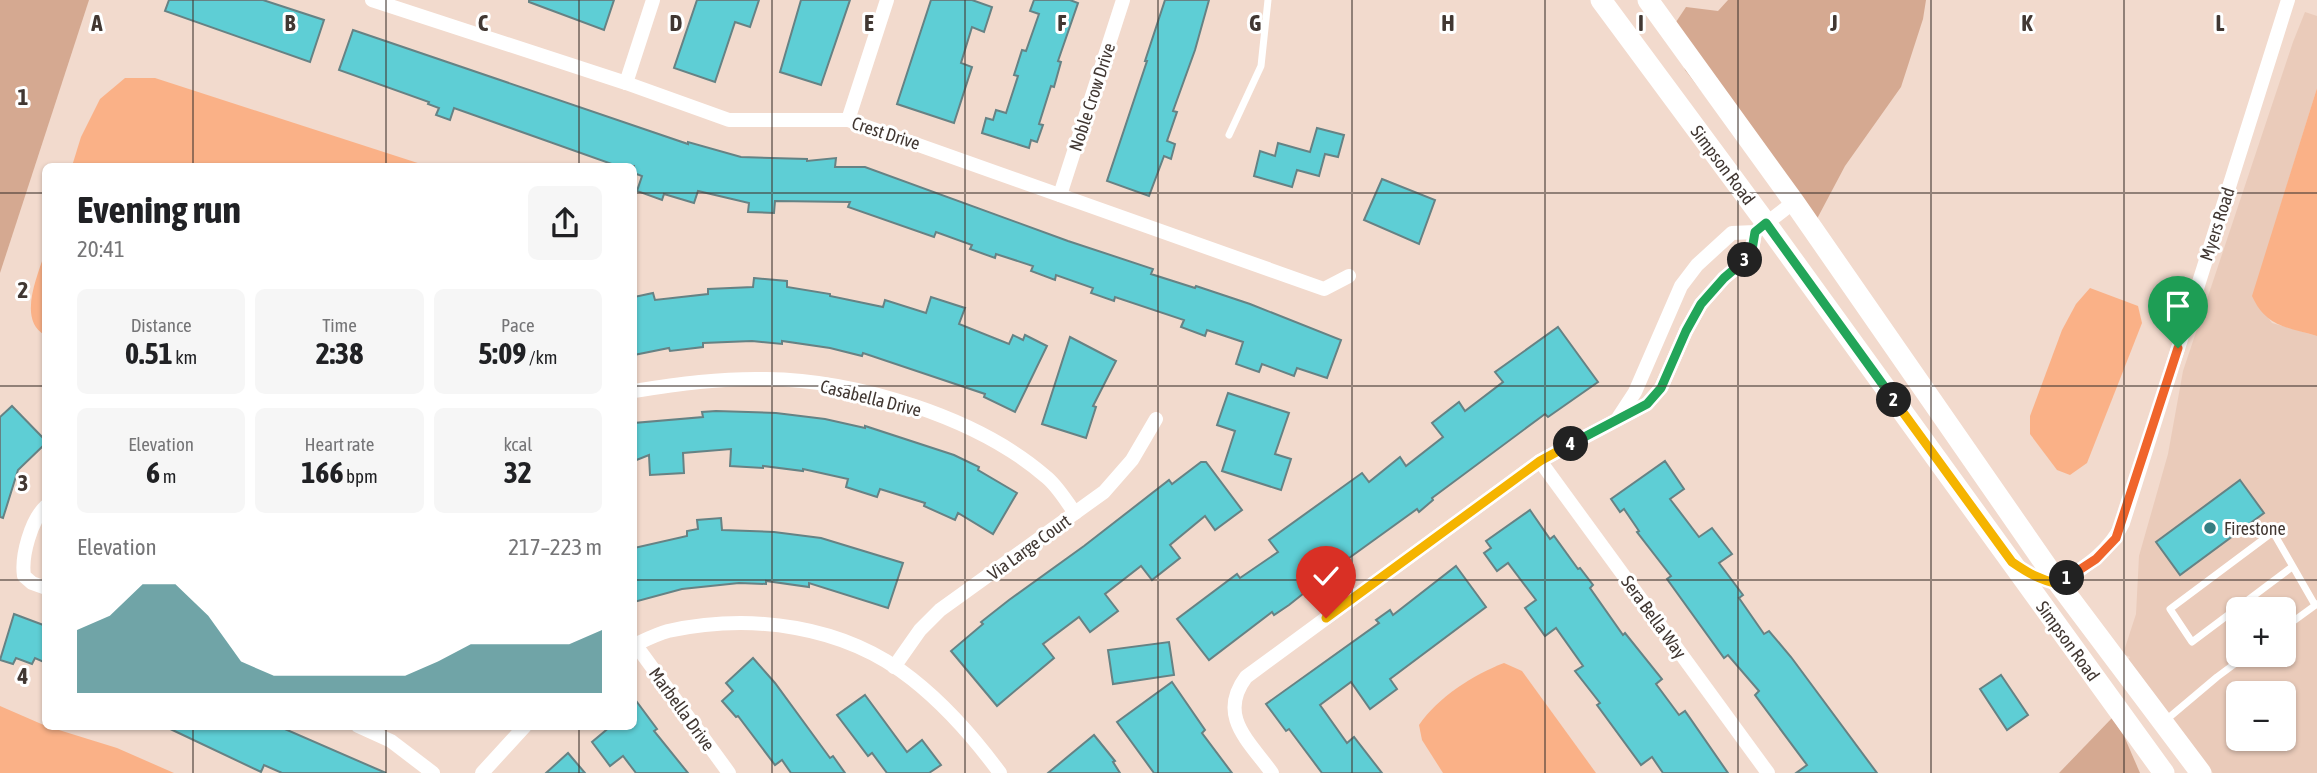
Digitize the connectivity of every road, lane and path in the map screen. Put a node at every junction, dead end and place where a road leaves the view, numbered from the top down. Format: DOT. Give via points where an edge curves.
graph roads {
  1 [pos="372,0"];
  2 [pos="653,0"];
  3 [pos="887,0"];
  4 [pos="1123,0"];
  5 [pos="1268,0"];
  6 [pos="1601,0"];
  7 [pos="1648,0"];
  8 [pos="2288,0"];
  9 [pos="626,83"];
  10 [pos="848,120"];
  11 [pos="1229,135"];
  12 [pos="1060,195"];
  13 [pos="1794,202"];
  14 [pos="1761,228"];
  15 [pos="1349,276"];
  16 [pos="637,391"];
  17 [pos="1156,419"];
  18 [pos="1617,419"];
  19 [pos="1540,461"];
  20 [pos="42,510"];
  21 [pos="1075,513"];
  22 [pos="2012,562"];
  23 [pos="2292,567"];
  24 [pos="2059,584"];
  25 [pos="42,587"];
  26 [pos="2316,605"];
  27 [pos="2296,619"];
  28 [pos="637,644"];
  29 [pos="2072,646"];
  30 [pos="637,649"];
  31 [pos="2116,660"];
  32 [pos="894,667"];
  33 [pos="2230,667"];
  34 [pos="2162,723"];
  35 [pos="367,730"];
  36 [pos="521,730"];
  37 [pos="433,773"];
  38 [pos="482,773"];
  39 [pos="729,773"];
  40 [pos="1000,773"];
  41 [pos="1272,773"];
  42 [pos="1768,773"];
  43 [pos="2164,773"];
  44 [pos="2201,773"];
  1 -- 9 [label="street, Crest Drive"];
  2 -- 9 [label="street"];
  3 -- 10 [label="street"];
  4 -- 12 [label="street, Noble Crow Drive"];
  5 -- 11 [label="lane" via="1261,66"];
  6 -- 14 [label="main road, Simpson Road"];
  7 -- 13 [label="main road, Simpson Road"];
  8 -- 24 [label="street, Myers Road" via="2123,523 2107,549"];
  9 -- 10 [label="street, Crest Drive" via="729,120"];
  10 -- 12 [label="street, Crest Drive"];
  12 -- 15 [label="street, Crest Drive" via="1324,289"];
  13 -- 14 [label="street"];
  13 -- 24 [label="main road, Simpson Road"];
  14 -- 18 [label="street" via="1751,256 1701,304 1661,388 1647,404"];
  14 -- 18 [label="street" via="1732,233 1688,274 1635,392"];
  14 -- 22 [label="main road, Simpson Road"];
  16 -- 21 [label="street, Casabella Drive" via="697,381 768,379 838,387 897,401 996,441 1047,477"];
  17 -- 21 [label="street, Via Large Court" via="1132,460 1104,492"];
  18 -- 19 [label="street"];
  19 -- 41 [label="street" via="1246,677 1234,701 1235,716"];
  19 -- 42 [label="street, Sera Bella Way"];
  20 -- 25 [label="street" via="22,562 24,576"];
  21 -- 32 [label="street, Via Large Court" via="940,610"];
  22 -- 24 [label="main road" via="2034,578"];
  22 -- 29 [label="main road, Simpson Road"];
  23 -- 23 [label="lane" via="2273,533 2170,609 2192,642"];
  23 -- 26 [label="lane"];
  24 -- 31 [label="main road, Simpson Road"];
  26 -- 27 [label="lane"];
  28 -- 32 [label="street" via="666,632 721,623 778,624 823,634"];
  29 -- 31 [label="main road" via="2091,647"];
  29 -- 43 [label="main road, Simpson Road"];
  30 -- 39 [label="street, Marbella Drive"];
  31 -- 34 [label="main road, Simpson Road"];
  32 -- 40 [label="street" via="959,723"];
  33 -- 34 [label="lane"];
  34 -- 44 [label="main road, Simpson Road"];
  35 -- 37 [label="street" via="391,741"];
  36 -- 38 [label="street"];
}
